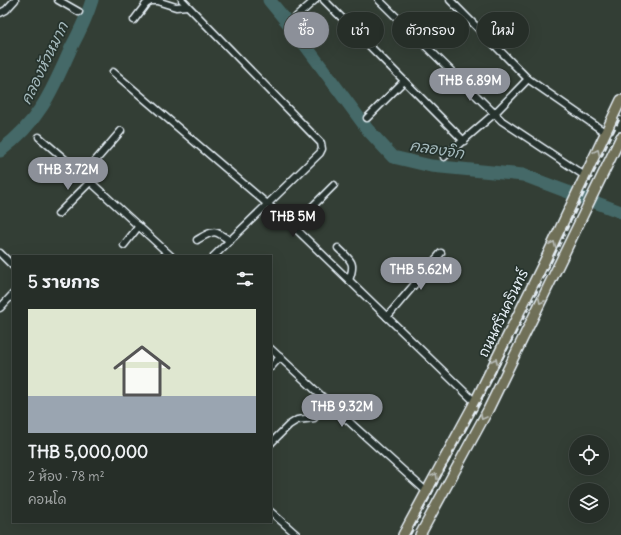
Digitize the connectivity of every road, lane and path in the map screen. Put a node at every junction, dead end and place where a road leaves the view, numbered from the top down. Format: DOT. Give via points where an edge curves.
graph roads {
  1 [pos="15,0"];
  2 [pos="58,0"];
  3 [pos="182,0"];
  4 [pos="315,0"];
  5 [pos="324,0"];
  6 [pos="379,0"];
  7 [pos="450,0"];
  8 [pos="187,6"];
  9 [pos="79,12"];
  10 [pos="302,12"];
  11 [pos="0,13"];
  12 [pos="134,20"];
  13 [pos="113,72"];
  14 [pos="528,79"];
  15 [pos="404,81"];
  16 [pos="621,100"];
  17 [pos="494,114"];
  18 [pos="367,118"];
  19 [pos="121,131"];
  20 [pos="606,133"];
  21 [pos="39,137"];
  22 [pos="621,137"];
  23 [pos="464,141"];
  24 [pos="444,157"];
  25 [pos="83,174"];
  26 [pos="585,176"];
  27 [pos="91,181"];
  28 [pos="334,185"];
  29 [pos="267,205"];
  30 [pos="58,214"];
  31 [pos="139,226"];
  32 [pos="293,226"];
  33 [pos="197,240"];
  34 [pos="230,241"];
  35 [pos="124,245"];
  36 [pos="338,248"];
  37 [pos="0,253"];
  38 [pos="441,253"];
  39 [pos="170,255"];
  40 [pos="215,255"];
  41 [pos="12,265"];
  42 [pos="349,280"];
  43 [pos="12,295"];
  44 [pos="0,308"];
  45 [pos="387,317"];
  46 [pos="272,350"];
  47 [pos="280,357"];
  48 [pos="272,366"];
  49 [pos="475,402"];
  50 [pos="329,403"];
  51 [pos="272,442"];
  52 [pos="427,492"];
  53 [pos="272,513"];
  54 [pos="288,532"];
  55 [pos="297,535"];
  56 [pos="403,535"];
  57 [pos="420,535"];
  1 -- 11 [label="street"];
  2 -- 9 [label="street"];
  3 -- 8 [label="street"];
  4 -- 10 [label="street"];
  5 -- 15 [label="street"];
  6 -- 17 [label="street"];
  7 -- 14 [label="street"];
  8 -- 12 [label="street" via="176,8 151,1"];
  8 -- 29 [label="street" via="321,143 320,154"];
  13 -- 29 [label="street"];
  14 -- 17 [label="street"];
  14 -- 20 [label="street"];
  15 -- 18 [label="street"];
  15 -- 23 [label="street"];
  16 -- 20 [label="main road, ถนนศรีนครินทร์"];
  17 -- 23 [label="street"];
  17 -- 26 [label="street"];
  19 -- 25 [label="street"];
  26 -- 20 [label="main road, ถนนศรีนครินทร์, one-way"];
  21 -- 25 [label="street"];
  22 -- 57 [label="main road, ถนนศรีนครินทร์, one-way" via="488,410"];
  23 -- 24 [label="street"];
  25 -- 27 [label="street"];
  49 -- 26 [label="main road, ถนนศรีนครินทร์, one-way"];
  27 -- 30 [label="street"];
  27 -- 31 [label="street"];
  28 -- 32 [label="street"];
  29 -- 32 [label="street"];
  29 -- 34 [label="street"];
  31 -- 35 [label="street"];
  31 -- 39 [label="street"];
  32 -- 42 [label="street"];
  33 -- 34 [label="street" via="218,232"];
  34 -- 40 [label="street"];
  36 -- 42 [label="street" via="352,263 353,271"];
  37 -- 41 [label="street"];
  38 -- 45 [label="street"];
  42 -- 45 [label="street"];
  43 -- 44 [label="street"];
  45 -- 49 [label="street"];
  46 -- 47 [label="street"];
  47 -- 48 [label="street"];
  47 -- 50 [label="street"];
  52 -- 49 [label="main road, ถนนศรีนครินทร์, one-way"];
  50 -- 51 [label="street" via="314,418 297,420"];
  50 -- 52 [label="street"];
  52 -- 56 [label="main road, ถนนศรีนครินทร์"];
  53 -- 54 [label="street"];
  54 -- 55 [label="street"];
}
